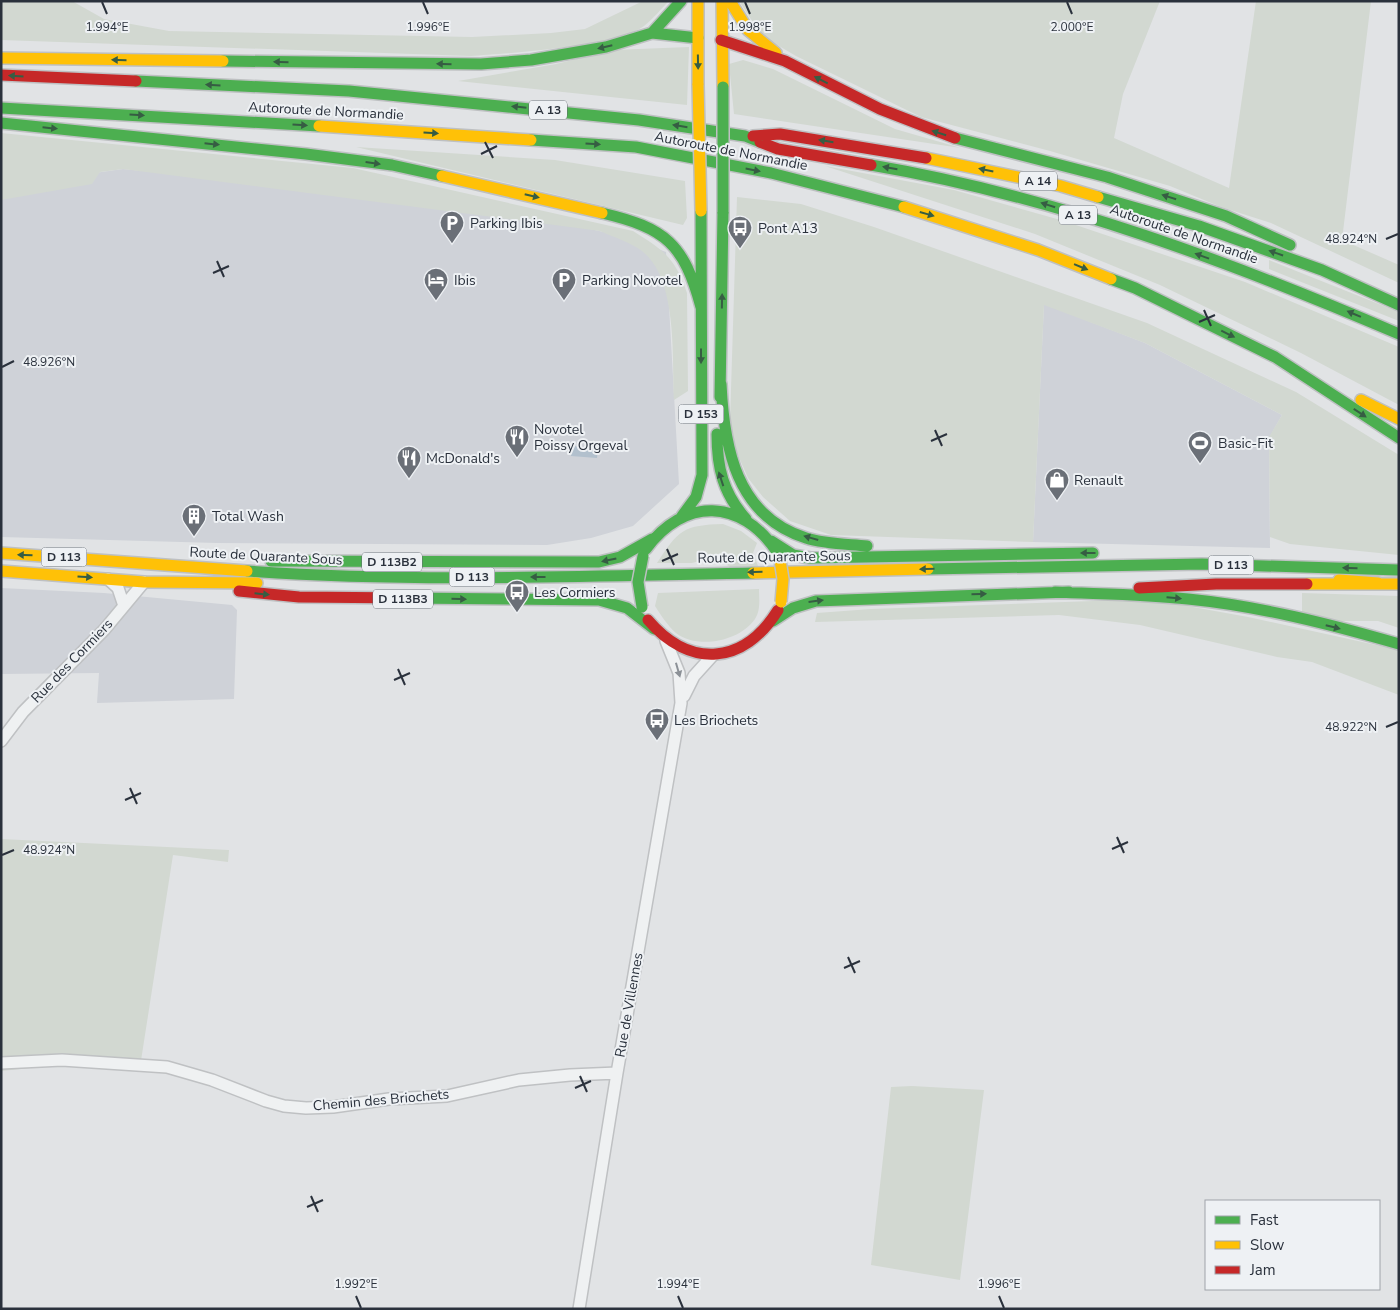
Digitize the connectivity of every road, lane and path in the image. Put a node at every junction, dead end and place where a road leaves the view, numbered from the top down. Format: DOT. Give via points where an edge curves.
graph roads {
  1 [pos="681,1"];
  2 [pos="698,1"];
  3 [pos="722,1"];
  4 [pos="730,1"];
  5 [pos="652,33"];
  6 [pos="698,38"];
  7 [pos="721,40"];
  8 [pos="1,58"];
  9 [pos="785,61"];
  10 [pos="1,75"];
  11 [pos="1,108"];
  12 [pos="1,123"];
  13 [pos="745,136"];
  14 [pos="1322,270"];
  15 [pos="1399,305"];
  16 [pos="701,307"];
  17 [pos="1399,334"];
  18 [pos="1275,357"];
  19 [pos="721,384"];
  20 [pos="1399,419"];
  21 [pos="1399,438"];
  22 [pos="682,516"];
  23 [pos="746,519"];
  24 [pos="652,539"];
  25 [pos="771,541"];
  26 [pos="1101,553"];
  27 [pos="1,554"];
  28 [pos="963,554"];
  29 [pos="1346,556"];
  30 [pos="1399,561"];
  31 [pos="126,562"];
  32 [pos="1399,570"];
  33 [pos="1,571"];
  34 [pos="108,579"];
  35 [pos="144,582"];
  36 [pos="1378,583"];
  37 [pos="1399,584"];
  38 [pos="1055,592"];
  39 [pos="124,606"];
  40 [pos="773,621"];
  41 [pos="654,629"];
  42 [pos="665,640"];
  43 [pos="1399,644"];
  44 [pos="713,656"];
  45 [pos="681,703"];
  46 [pos="1,741"];
  47 [pos="1,1062"];
  48 [pos="617,1073"];
  49 [pos="580,1309"];
  1 -- 5 [label="main road"];
  2 -- 6 [label="main road, D 153"];
  3 -- 7 [label="main road, D 153"];
  4 -- 9 [label="main road" via="748,30"];
  5 -- 6 [label="main road"];
  5 -- 8 [label="main road, one-way" via="597,49 481,64"];
  6 -- 7 [label="main road"];
  6 -- 16 [label="main road, D 153, one-way, bridge"];
  7 -- 9 [label="main road"];
  19 -- 7 [label="main road, D 153, one-way, bridge"];
  14 -- 9 [label="main road, one-way" via="1297,249 1226,216 1107,177 934,132 880,110"];
  13 -- 10 [label="main road, Autoroute de Normandie / A 13, one-way" via="639,120 350,91"];
  11 -- 18 [label="main road, Autoroute de Normandie / A 13, one-way" via="364,128 636,148 771,173 939,217 1038,250 1134,288"];
  12 -- 16 [label="main road, one-way" via="306,154 392,166 614,216 649,227 683,254"];
  14 -- 13 [label="main road, A 14, one-way" via="1182,220 1062,186 924,158 780,134"];
  17 -- 13 [label="main road, Autoroute de Normandie / A 13, one-way" via="1288,286 1159,240 1035,201 924,174 778,149"];
  14 -- 15 [label="main road, A 14"];
  16 -- 22 [label="main road, D 153, one-way" via="702,475 696,497"];
  18 -- 20 [label="main road"];
  18 -- 21 [label="main road, Autoroute de Normandie / A 13, one-way"];
  23 -- 19 [label="main road, D 153, one-way" via="728,499 717,469"];
  28 -- 19 [label="main road, one-way" via="835,544 805,537 778,523 751,498 734,471 727,445"];
  22 -- 23 [label="main road" via="715,510"];
  22 -- 24 [label="main road"];
  23 -- 25 [label="main road"];
  24 -- 31 [label="main road, D 113B2, one-way" via="620,557 599,562"];
  24 -- 41 [label="main road, bridge" via="643,556 638,580 642,607"];
  25 -- 28 [label="main road" via="793,555 810,558"];
  25 -- 40 [label="main road, bridge" via="784,579 781,602"];
  26 -- 28 [label="main road, one-way"];
  31 -- 27 [label="main road, Route de Quarante Sous / D 113, one-way"];
  29 -- 30 [label="main road"];
  32 -- 31 [label="main road, Route de Quarante Sous / D 113, one-way" via="1202,564 544,577 321,576"];
  33 -- 34 [label="main road, Route de Quarante Sous / D 113, one-way"];
  34 -- 35 [label="main road, Route de Quarante Sous / D 113"];
  34 -- 39 [label="street" via="118,588"];
  35 -- 36 [label="main road, Route de Quarante Sous / D 113" via="542,587 1200,575 1296,576"];
  35 -- 39 [label="street, Rue des Cormiers"];
  35 -- 41 [label="main road, D 113B3, one-way" via="298,597 599,600 627,608"];
  36 -- 37 [label="main road, D 113"];
  36 -- 38 [label="main road" via="1216,584"];
  40 -- 38 [label="main road, one-way" via="793,608 816,601"];
  38 -- 43 [label="main road, one-way" via="1154,596 1228,604"];
  39 -- 46 [label="street, Rue des Cormiers" via="23,712"];
  40 -- 44 [label="main road" via="746,646"];
  41 -- 42 [label="main road"];
  42 -- 44 [label="main road" via="689,652"];
  42 -- 45 [label="street, Rue de Villennes, one-way" via="679,673"];
  44 -- 45 [label="street, Rue de Villennes" via="690,683"];
  45 -- 48 [label="street, Rue de Villennes"];
  47 -- 48 [label="street, Chemin des Briochets" via="62,1060 168,1067 266,1101 306,1108 447,1096 519,1080 570,1074"];
  48 -- 49 [label="street, Rue de Villennes"];
}
